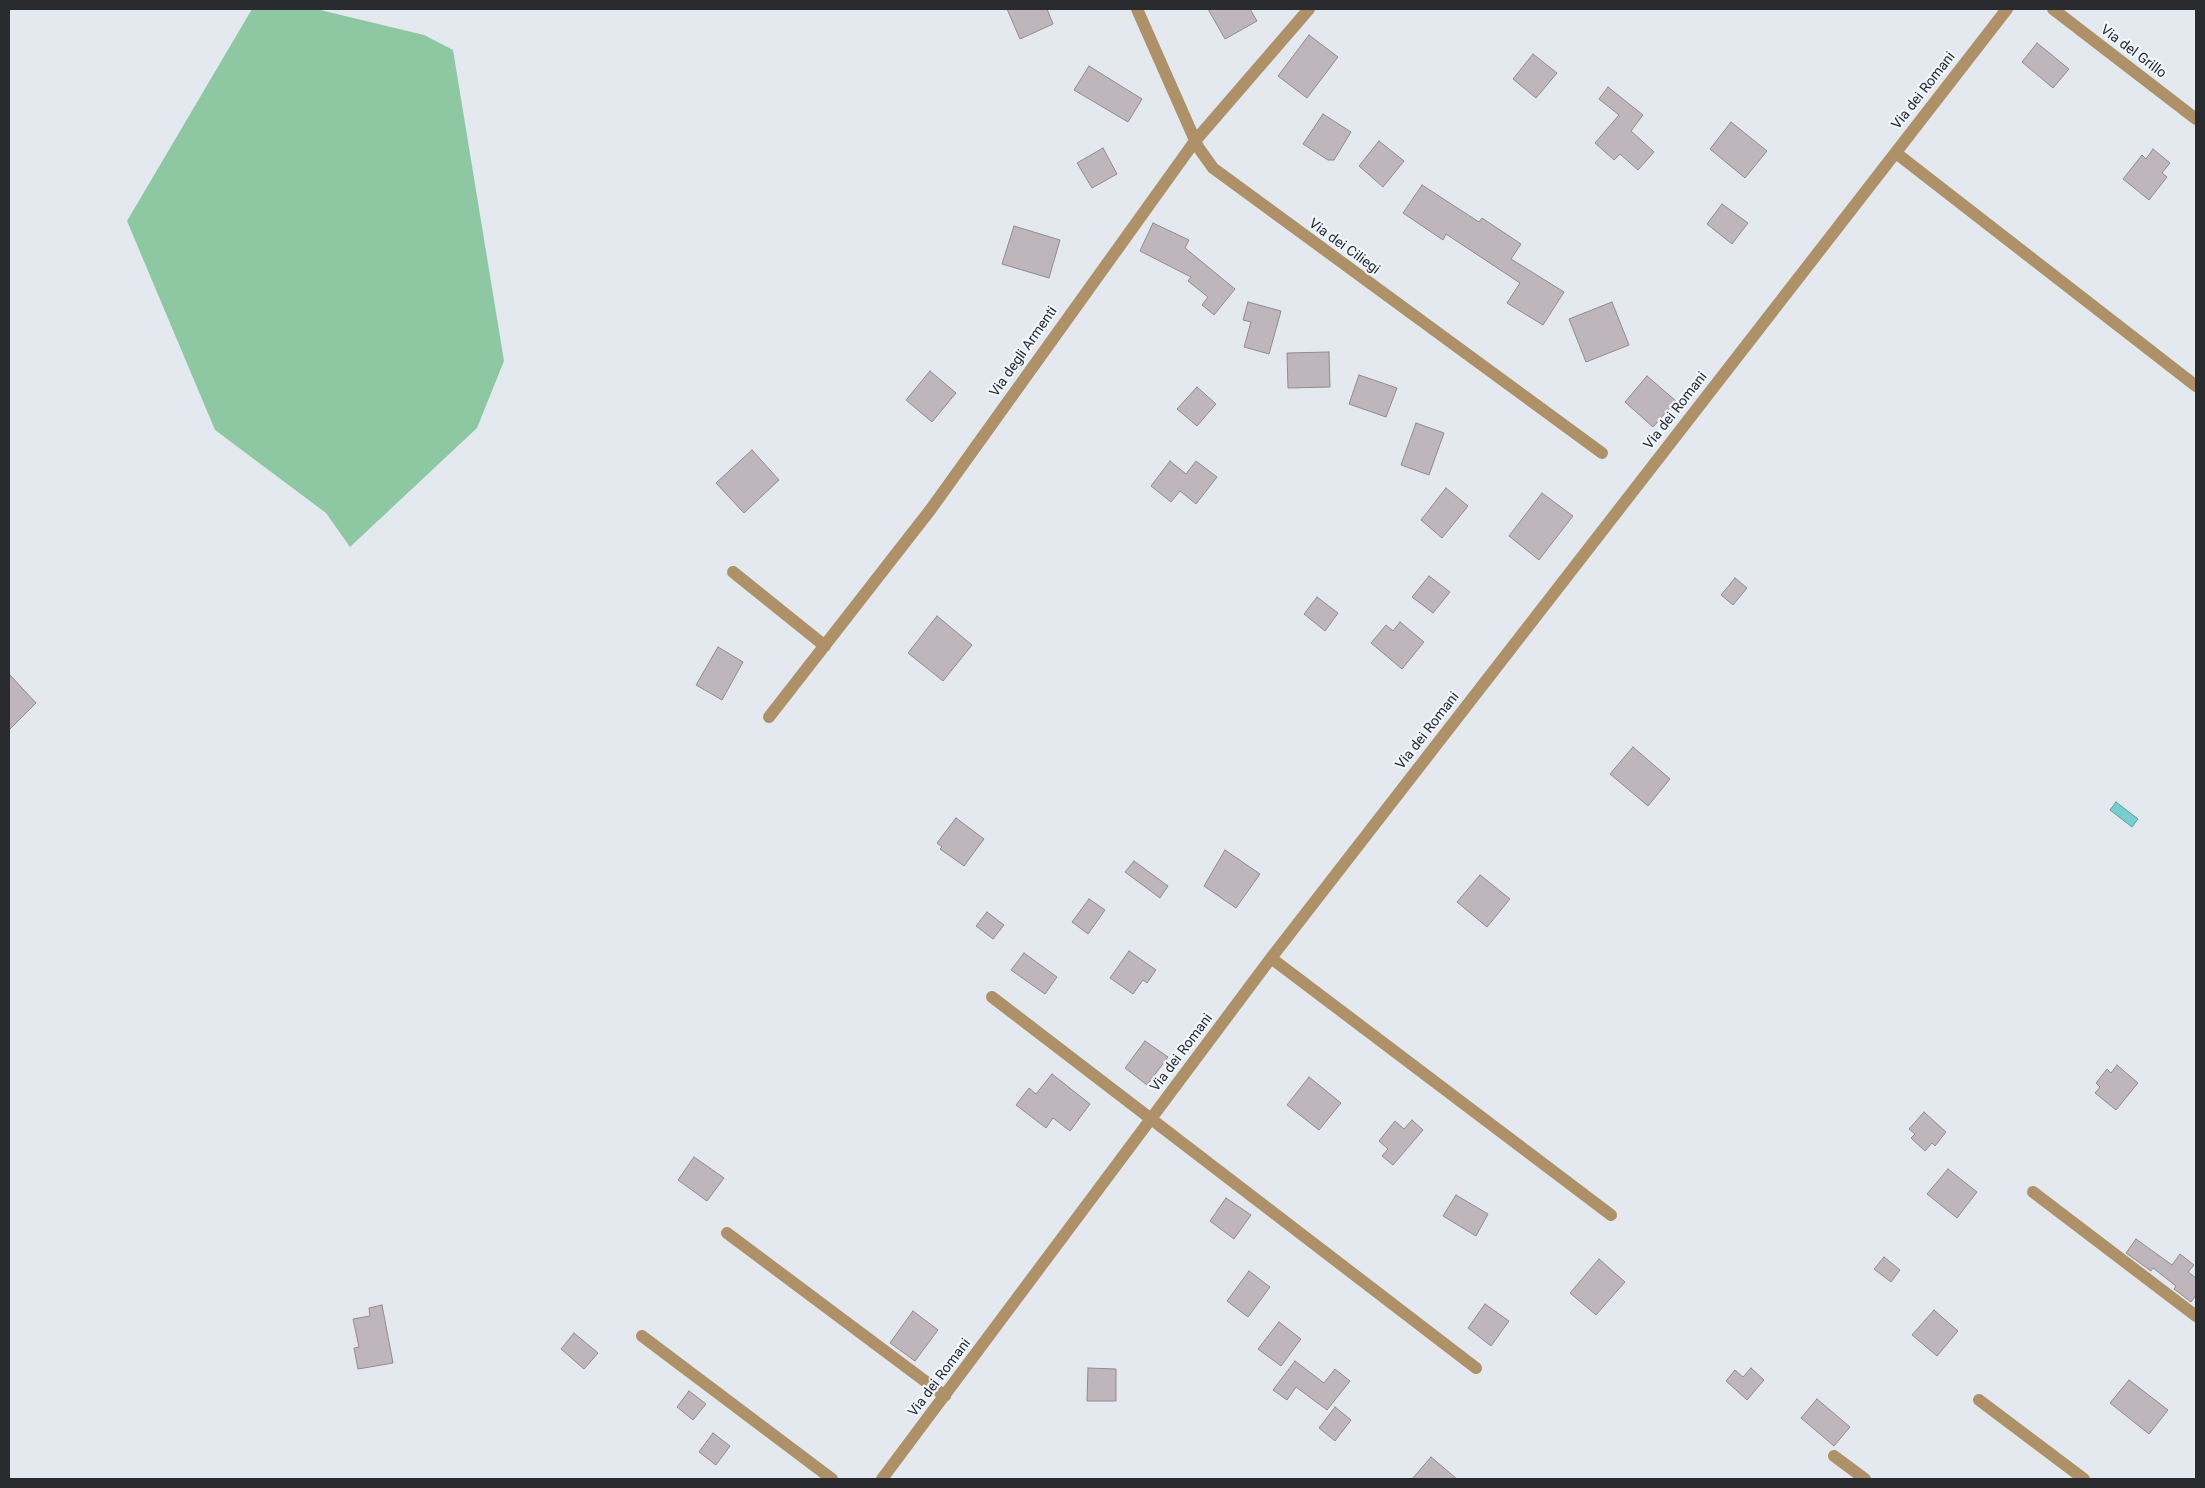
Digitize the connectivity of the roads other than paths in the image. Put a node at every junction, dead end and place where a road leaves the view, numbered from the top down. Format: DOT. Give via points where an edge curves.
graph roads {
  1 [pos="1137,9"];
  2 [pos="1309,9"];
  3 [pos="2007,9"];
  4 [pos="2052,9"];
  5 [pos="2196,119"];
  6 [pos="1195,141"];
  7 [pos="1896,153"];
  8 [pos="2196,386"];
  9 [pos="1602,453"];
  10 [pos="733,572"];
  11 [pos="825,646"];
  12 [pos="769,717"];
  13 [pos="1271,958"];
  14 [pos="992,997"];
  15 [pos="1152,1119"];
  16 [pos="2033,1192"];
  17 [pos="1611,1215"];
  18 [pos="727,1233"];
  19 [pos="2196,1316"];
  20 [pos="642,1336"];
  21 [pos="1476,1368"];
  22 [pos="945,1396"];
  23 [pos="1979,1400"];
  24 [pos="1834,1456"];
  25 [pos="832,1479"];
  26 [pos="882,1479"];
  27 [pos="1865,1479"];
  28 [pos="2084,1479"];
  1 -- 6 [label="street, Via dei Ciliegi"];
  2 -- 6 [label="street, Via degli Armenti"];
  3 -- 7 [label="street, Via dei Romani"];
  4 -- 5 [label="street, Via del Grillo"];
  6 -- 9 [label="street, Via dei Ciliegi" via="1219,174"];
  6 -- 11 [label="street, Via degli Armenti" via="931,509"];
  7 -- 8 [label="street"];
  7 -- 13 [label="street, Via dei Romani"];
  10 -- 11 [label="street"];
  11 -- 12 [label="street, Via degli Armenti"];
  13 -- 15 [label="street, Via dei Romani"];
  13 -- 17 [label="street"];
  14 -- 15 [label="street"];
  15 -- 21 [label="street"];
  15 -- 22 [label="street, Via dei Romani"];
  16 -- 19 [label="street"];
  18 -- 22 [label="street"];
  20 -- 25 [label="street"];
  22 -- 26 [label="street, Via dei Romani"];
  23 -- 28 [label="street"];
  24 -- 27 [label="street"];
}
